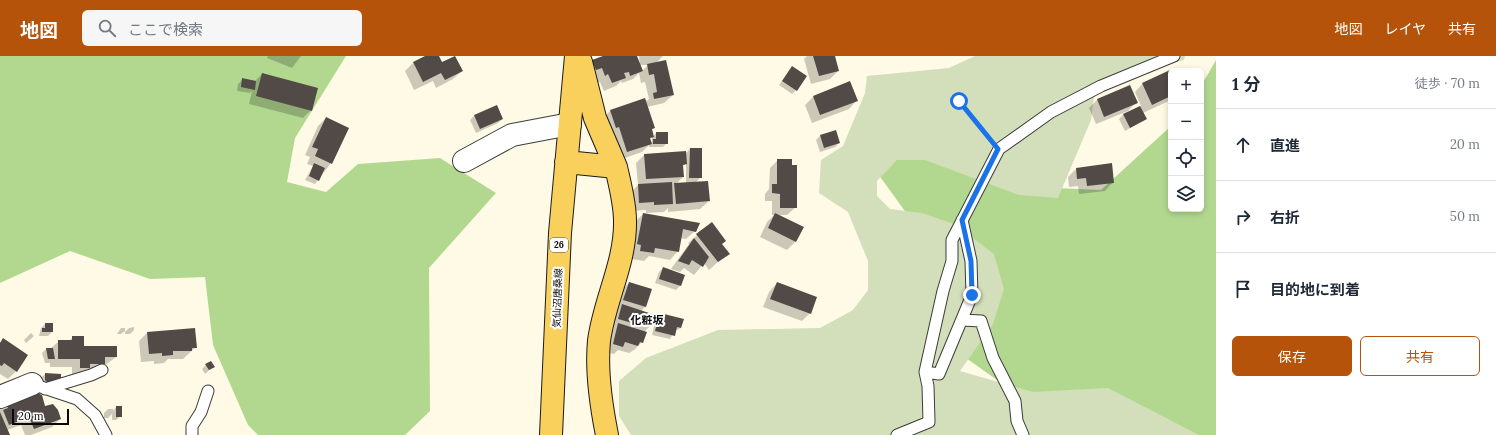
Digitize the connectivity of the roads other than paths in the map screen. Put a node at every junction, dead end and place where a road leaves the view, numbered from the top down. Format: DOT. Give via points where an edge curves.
graph roads {
  1 [pos="576,56"];
  2 [pos="579,56"];
  3 [pos="1174,56"];
  4 [pos="570,124"];
  5 [pos="464,161"];
  6 [pos="566,162"];
  7 [pos="616,167"];
  8 [pos="962,220"];
  9 [pos="962,320"];
  10 [pos="102,370"];
  11 [pos="925,372"];
  12 [pos="38,386"];
  13 [pos="208,391"];
  14 [pos="0,397"];
  15 [pos="106,435"];
  16 [pos="192,435"];
  17 [pos="551,435"];
  18 [pos="607,435"];
  19 [pos="897,435"];
  20 [pos="1023,435"];
  1 -- 4 [label="main road, 気仙沼唐桑線 / 26"];
  2 -- 7 [label="main road" via="595,118"];
  3 -- 8 [label="lane" via="1102,86 1051,112 998,149"];
  4 -- 5 [label="street" via="512,135"];
  4 -- 6 [label="main road, 気仙沼唐桑線 / 26"];
  6 -- 7 [label="main road"];
  6 -- 17 [label="main road, 気仙沼唐桑線 / 26" via="560,232"];
  7 -- 18 [label="main road" via="623,196 625,222 622,250 599,340 599,372"];
  8 -- 9 [label="lane" via="971,261 972,295"];
  8 -- 11 [label="lane" via="952,240 952,261"];
  9 -- 11 [label="lane" via="939,374"];
  9 -- 20 [label="lane" via="981,321 993,358 1015,401 1017,421"];
  10 -- 12 [label="lane" via="91,375"];
  11 -- 19 [label="lane" via="929,422"];
  12 -- 14 [label="street"];
  12 -- 15 [label="lane" via="77,399 95,415"];
  13 -- 16 [label="lane" via="201,412 192,426"];
}
